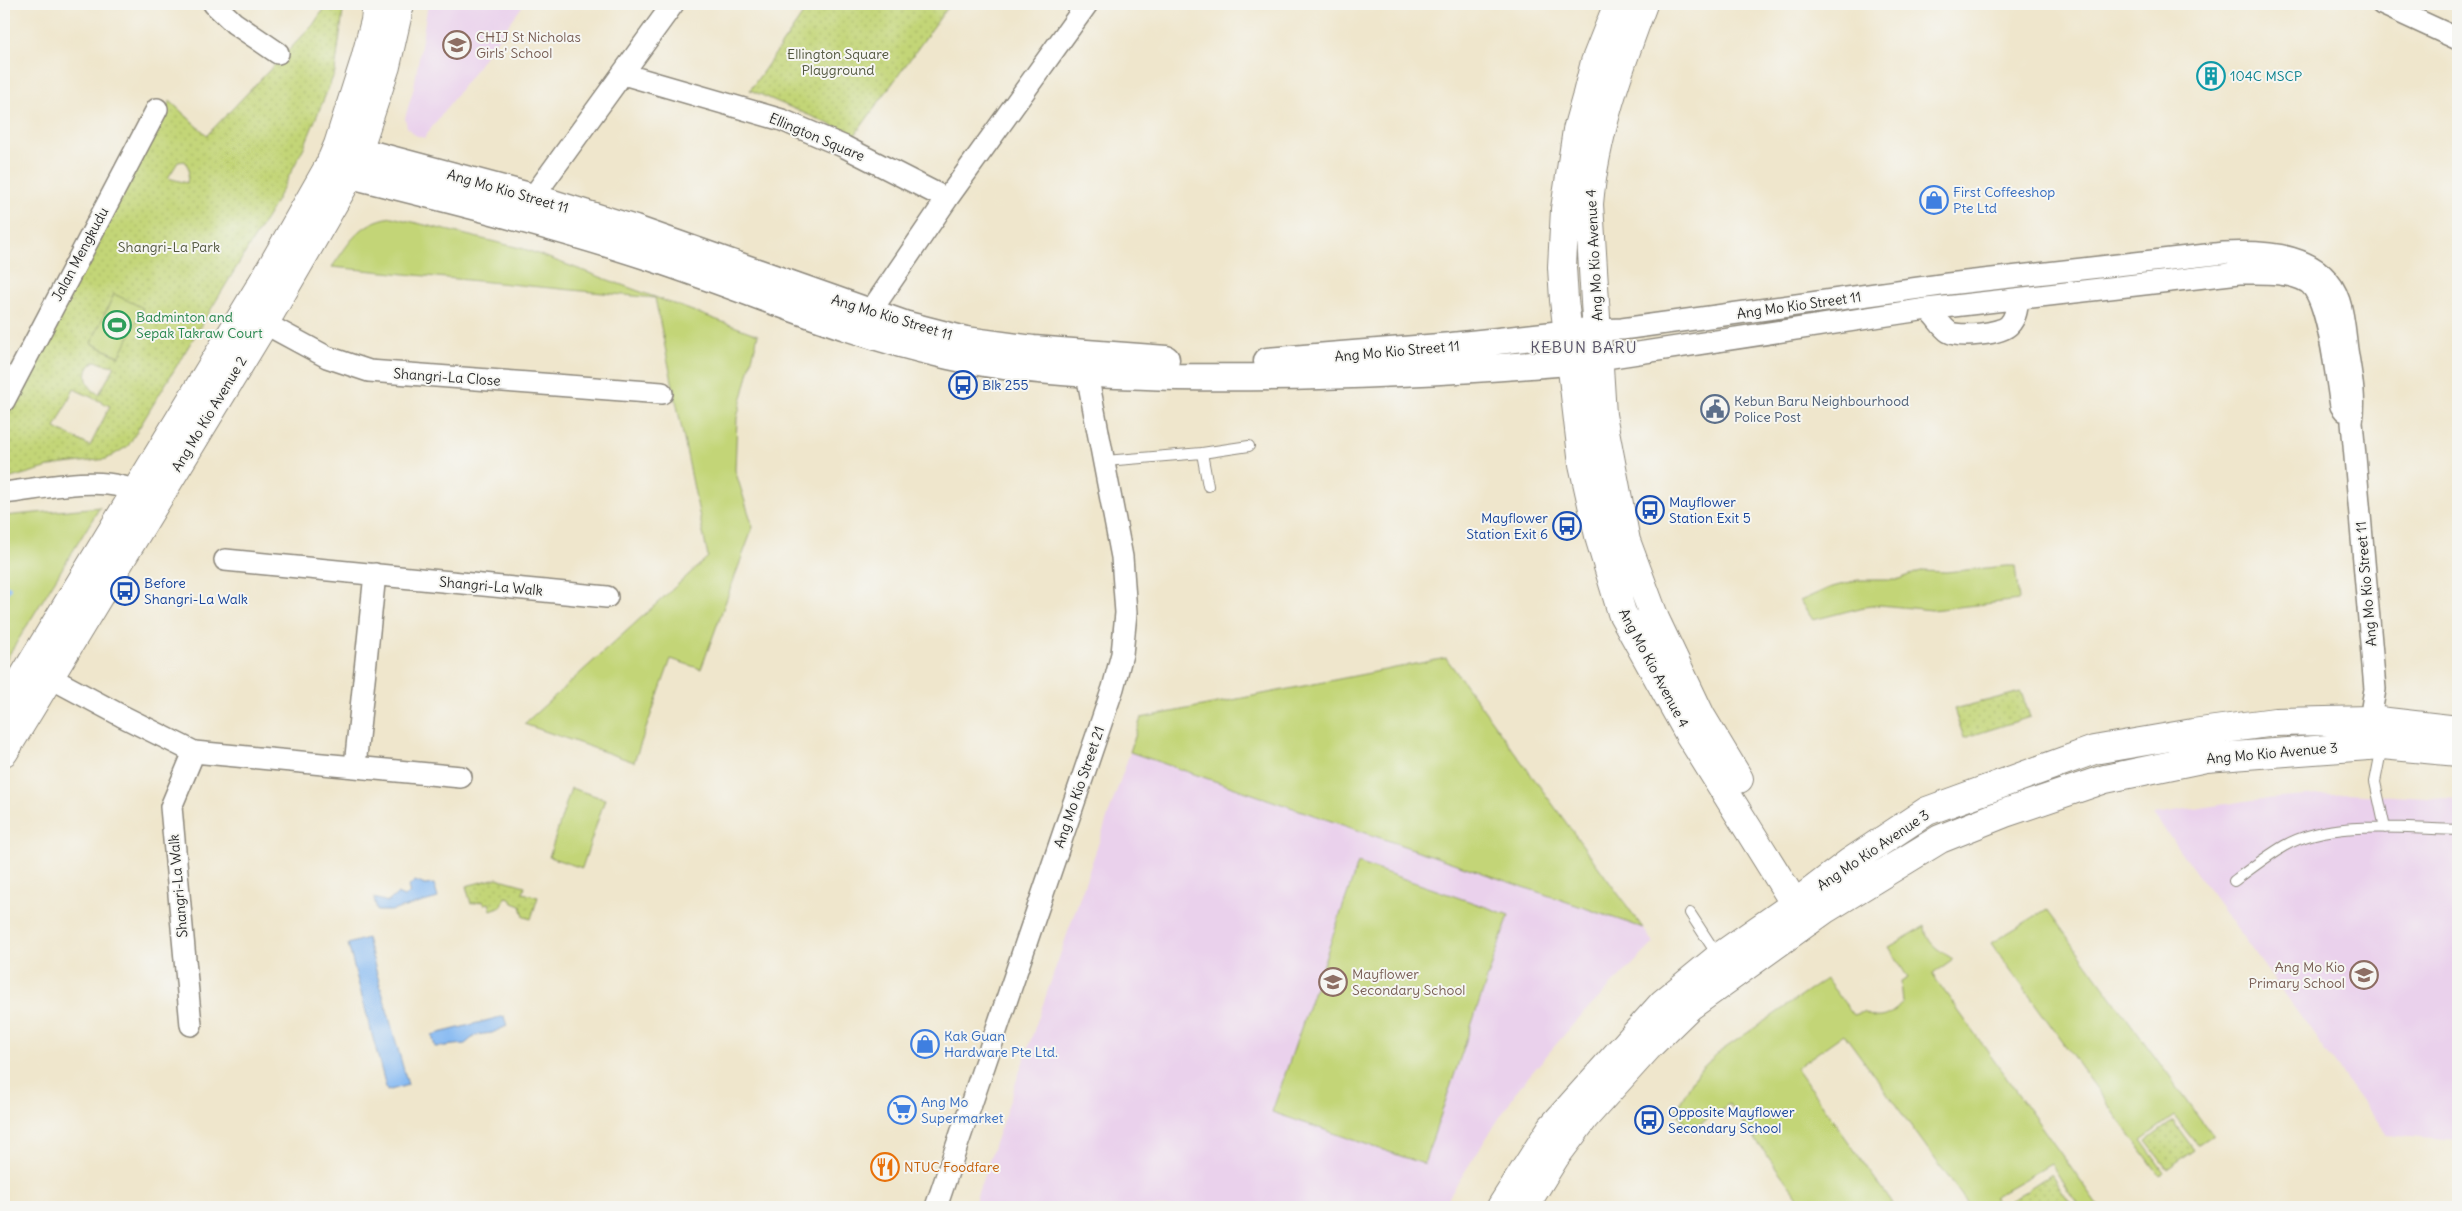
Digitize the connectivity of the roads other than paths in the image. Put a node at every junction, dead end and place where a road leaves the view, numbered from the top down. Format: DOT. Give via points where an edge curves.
graph roads {
  1 [pos="214,4"];
  2 [pos="377,4"];
  3 [pos="400,4"];
  4 [pos="673,4"];
  5 [pos="1086,4"];
  6 [pos="1618,4"];
  7 [pos="1643,4"];
  8 [pos="2382,4"];
  9 [pos="2458,39"];
  10 [pos="278,53"];
  11 [pos="623,74"];
  12 [pos="157,108"];
  13 [pos="344,159"];
  14 [pos="947,199"];
  15 [pos="528,207"];
  16 [pos="2018,299"];
  17 [pos="1927,310"];
  18 [pos="254,318"];
  19 [pos="864,320"];
  20 [pos="1598,330"];
  21 [pos="1568,333"];
  22 [pos="1599,359"];
  23 [pos="1572,362"];
  24 [pos="1087,364"];
  25 [pos="662,393"];
  26 [pos="4,400"];
  27 [pos="2352,422"];
  28 [pos="1249,446"];
  29 [pos="1202,453"];
  30 [pos="1105,462"];
  31 [pos="1208,486"];
  32 [pos="4,493"];
  33 [pos="145,496"];
  34 [pos="225,560"];
  35 [pos="375,574"];
  36 [pos="607,597"];
  37 [pos="40,672"];
  38 [pos="4,709"];
  39 [pos="2458,730"];
  40 [pos="2375,737"];
  41 [pos="4,752"];
  42 [pos="194,752"];
  43 [pos="2458,752"];
  44 [pos="355,766"];
  45 [pos="461,777"];
  46 [pos="2385,828"];
  47 [pos="2458,830"];
  48 [pos="2234,881"];
  49 [pos="1810,907"];
  50 [pos="1690,913"];
  51 [pos="1719,957"];
  52 [pos="192,1025"];
  53 [pos="936,1207"];
  54 [pos="1502,1207"];
  55 [pos="1524,1207"];
  1 -- 10 [label="street" via="234,23"];
  2 -- 13 [label="main road, Ang Mo Kio Avenue 2"];
  3 -- 13 [label="main road, Ang Mo Kio Avenue 2" via="386,66"];
  4 -- 11 [label="street"];
  5 -- 14 [label="street"];
  6 -- 21 [label="main road, Ang Mo Kio Avenue 4" via="1595,62 1577,130 1571,169 1562,267"];
  7 -- 20 [label="main road, Ang Mo Kio Avenue 4" via="1616,82 1592,175 1589,204"];
  8 -- 9 [label="street"];
  11 -- 14 [label="street, Ellington Square" via="782,120 845,147"];
  11 -- 15 [label="street"];
  12 -- 26 [label="street, Jalan Mengkudu"];
  13 -- 15 [label="street, Ang Mo Kio Street 11"];
  13 -- 18 [label="main road, Ang Mo Kio Avenue 2"];
  14 -- 19 [label="street"];
  15 -- 19 [label="street, Ang Mo Kio Street 11" via="653,258"];
  16 -- 17 [label="street, Ang Mo Kio Street 11"];
  16 -- 17 [label="street" via="2014,318 2001,331 1958,335 1948,332"];
  16 -- 27 [label="street, Ang Mo Kio Street 11" via="2239,273 2268,273 2307,282 2319,295 2342,406"];
  17 -- 22 [label="street, Ang Mo Kio Street 11"];
  18 -- 25 [label="street, Shangri-La Close" via="327,357 369,371"];
  18 -- 33 [label="main road, Ang Mo Kio Avenue 2"];
  19 -- 24 [label="street, Ang Mo Kio Street 11" via="904,324"];
  20 -- 21 [label="street, Ang Mo Kio Street 11"];
  20 -- 22 [label="main road, Ang Mo Kio Avenue 4"];
  20 -- 27 [label="street, Ang Mo Kio Street 11" via="1948,284 2224,253 2280,255 2321,272 2339,300 2355,404"];
  21 -- 23 [label="main road, Ang Mo Kio Avenue 4"];
  21 -- 24 [label="street, Ang Mo Kio Street 11" via="1290,360 1160,359"];
  22 -- 23 [label="street, Ang Mo Kio Street 11"];
  22 -- 49 [label="main road, Ang Mo Kio Avenue 4" via="1606,444 1626,540 1655,619 1701,716 1789,861"];
  23 -- 24 [label="street, Ang Mo Kio Street 11" via="1281,379"];
  23 -- 49 [label="main road, Ang Mo Kio Avenue 4" via="1583,464 1600,540 1622,613 1689,734"];
  24 -- 30 [label="street, Ang Mo Kio Street 21"];
  27 -- 40 [label="street, Ang Mo Kio Street 11"];
  28 -- 29 [label="lane"];
  29 -- 30 [label="lane"];
  29 -- 31 [label="lane"];
  30 -- 53 [label="street, Ang Mo Kio Street 21" via="1122,557 1126,613 1122,654"];
  32 -- 33 [label="street" via="98,482"];
  33 -- 37 [label="main road, Ang Mo Kio Avenue 2"];
  34 -- 35 [label="street, Shangri-La Walk"];
  35 -- 36 [label="street, Shangri-La Walk"];
  35 -- 44 [label="street"];
  37 -- 38 [label="main road, Ang Mo Kio Avenue 2"];
  37 -- 41 [label="main road, Ang Mo Kio Avenue 2"];
  37 -- 42 [label="street"];
  39 -- 40 [label="main road, Ang Mo Kio Avenue 3"];
  40 -- 43 [label="main road, Ang Mo Kio Avenue 3"];
  40 -- 46 [label="lane" via="2375,782"];
  40 -- 49 [label="main road, Ang Mo Kio Avenue 3" via="2275,722 2094,750 1927,811 1850,862"];
  42 -- 44 [label="street"];
  42 -- 52 [label="street, Shangri-La Walk" via="171,807"];
  44 -- 45 [label="street"];
  46 -- 47 [label="lane"];
  46 -- 48 [label="lane" via="2325,832 2303,838 2285,846"];
  49 -- 51 [label="main road, Ang Mo Kio Avenue 3"];
  49 -- 55 [label="main road, Ang Mo Kio Avenue 3" via="1690,1006 1650,1045 1580,1124"];
  50 -- 51 [label="lane"];
  51 -- 54 [label="main road, Ang Mo Kio Avenue 3" via="1663,1003 1570,1106 1540,1144"];
}
